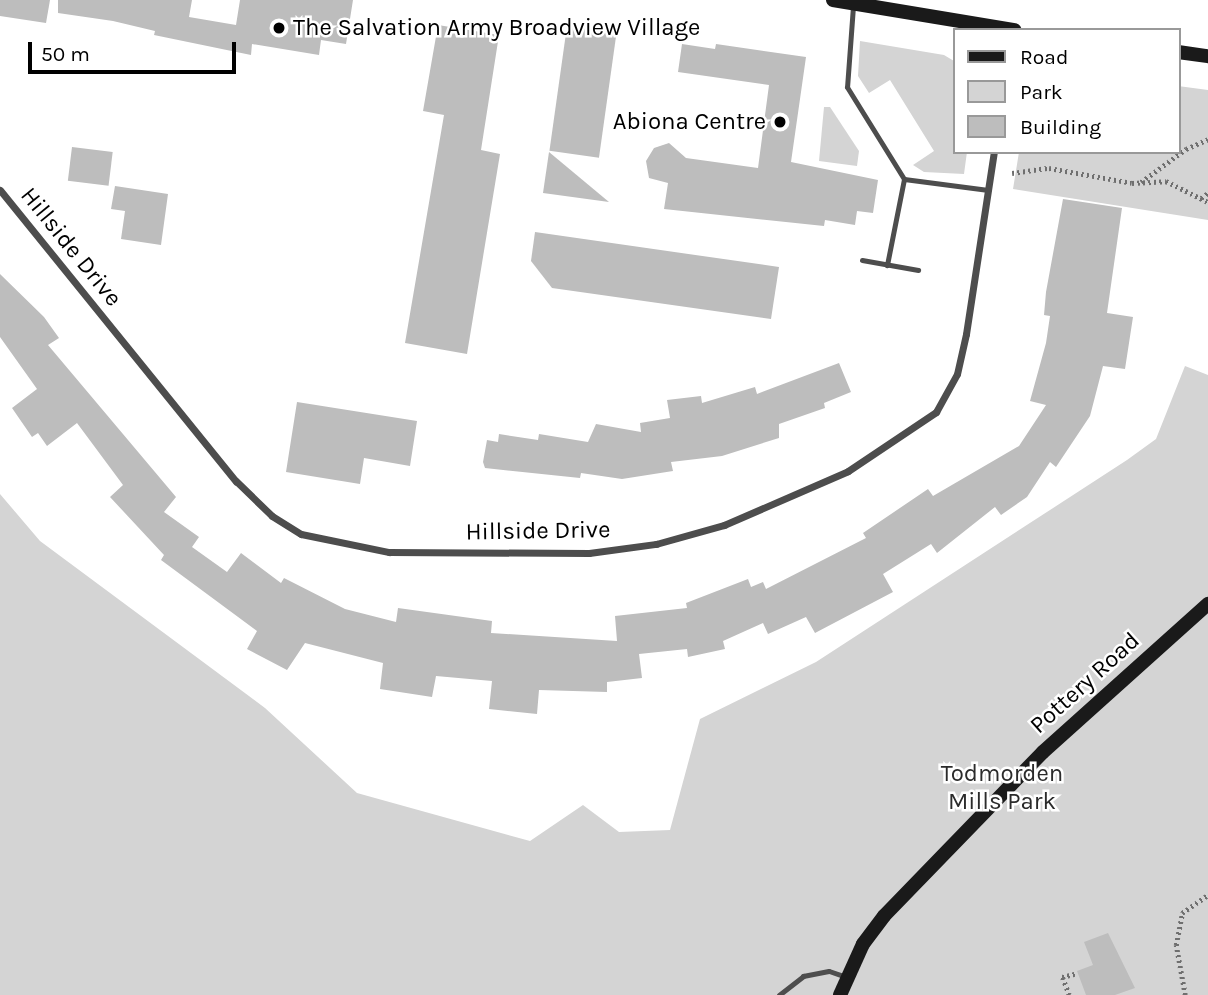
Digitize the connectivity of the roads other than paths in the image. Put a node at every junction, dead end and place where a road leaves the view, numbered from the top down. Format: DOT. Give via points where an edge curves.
graph roads {
  1 [pos="834,0"];
  2 [pos="854,3"];
  3 [pos="1001,28"];
  4 [pos="1180,52"];
  5 [pos="1208,56"];
  6 [pos="994,154"];
  7 [pos="904,179"];
  8 [pos="0,190"];
  9 [pos="988,190"];
  10 [pos="862,261"];
  11 [pos="887,264"];
  12 [pos="918,270"];
  13 [pos="1208,604"];
  14 [pos="846,977"];
  15 [pos="779,995"];
  16 [pos="840,995"];
  1 -- 2 [label="street"];
  2 -- 3 [label="street"];
  2 -- 7 [label="lane" via="847,87"];
  4 -- 5 [label="street"];
  6 -- 9 [label="street, Hillside Drive"];
  7 -- 9 [label="lane"];
  7 -- 11 [label="lane"];
  8 -- 9 [label="street, Hillside Drive" via="236,481 272,516 302,534 388,552 589,553 656,544 724,526 848,471 936,412 957,374"];
  10 -- 11 [label="lane"];
  11 -- 12 [label="lane"];
  13 -- 14 [label="street, Pottery Road" via="1081,716 985,811 884,916"];
  14 -- 15 [label="lane" via="829,971 803,976"];
  14 -- 16 [label="street, Pottery Road"];
}
